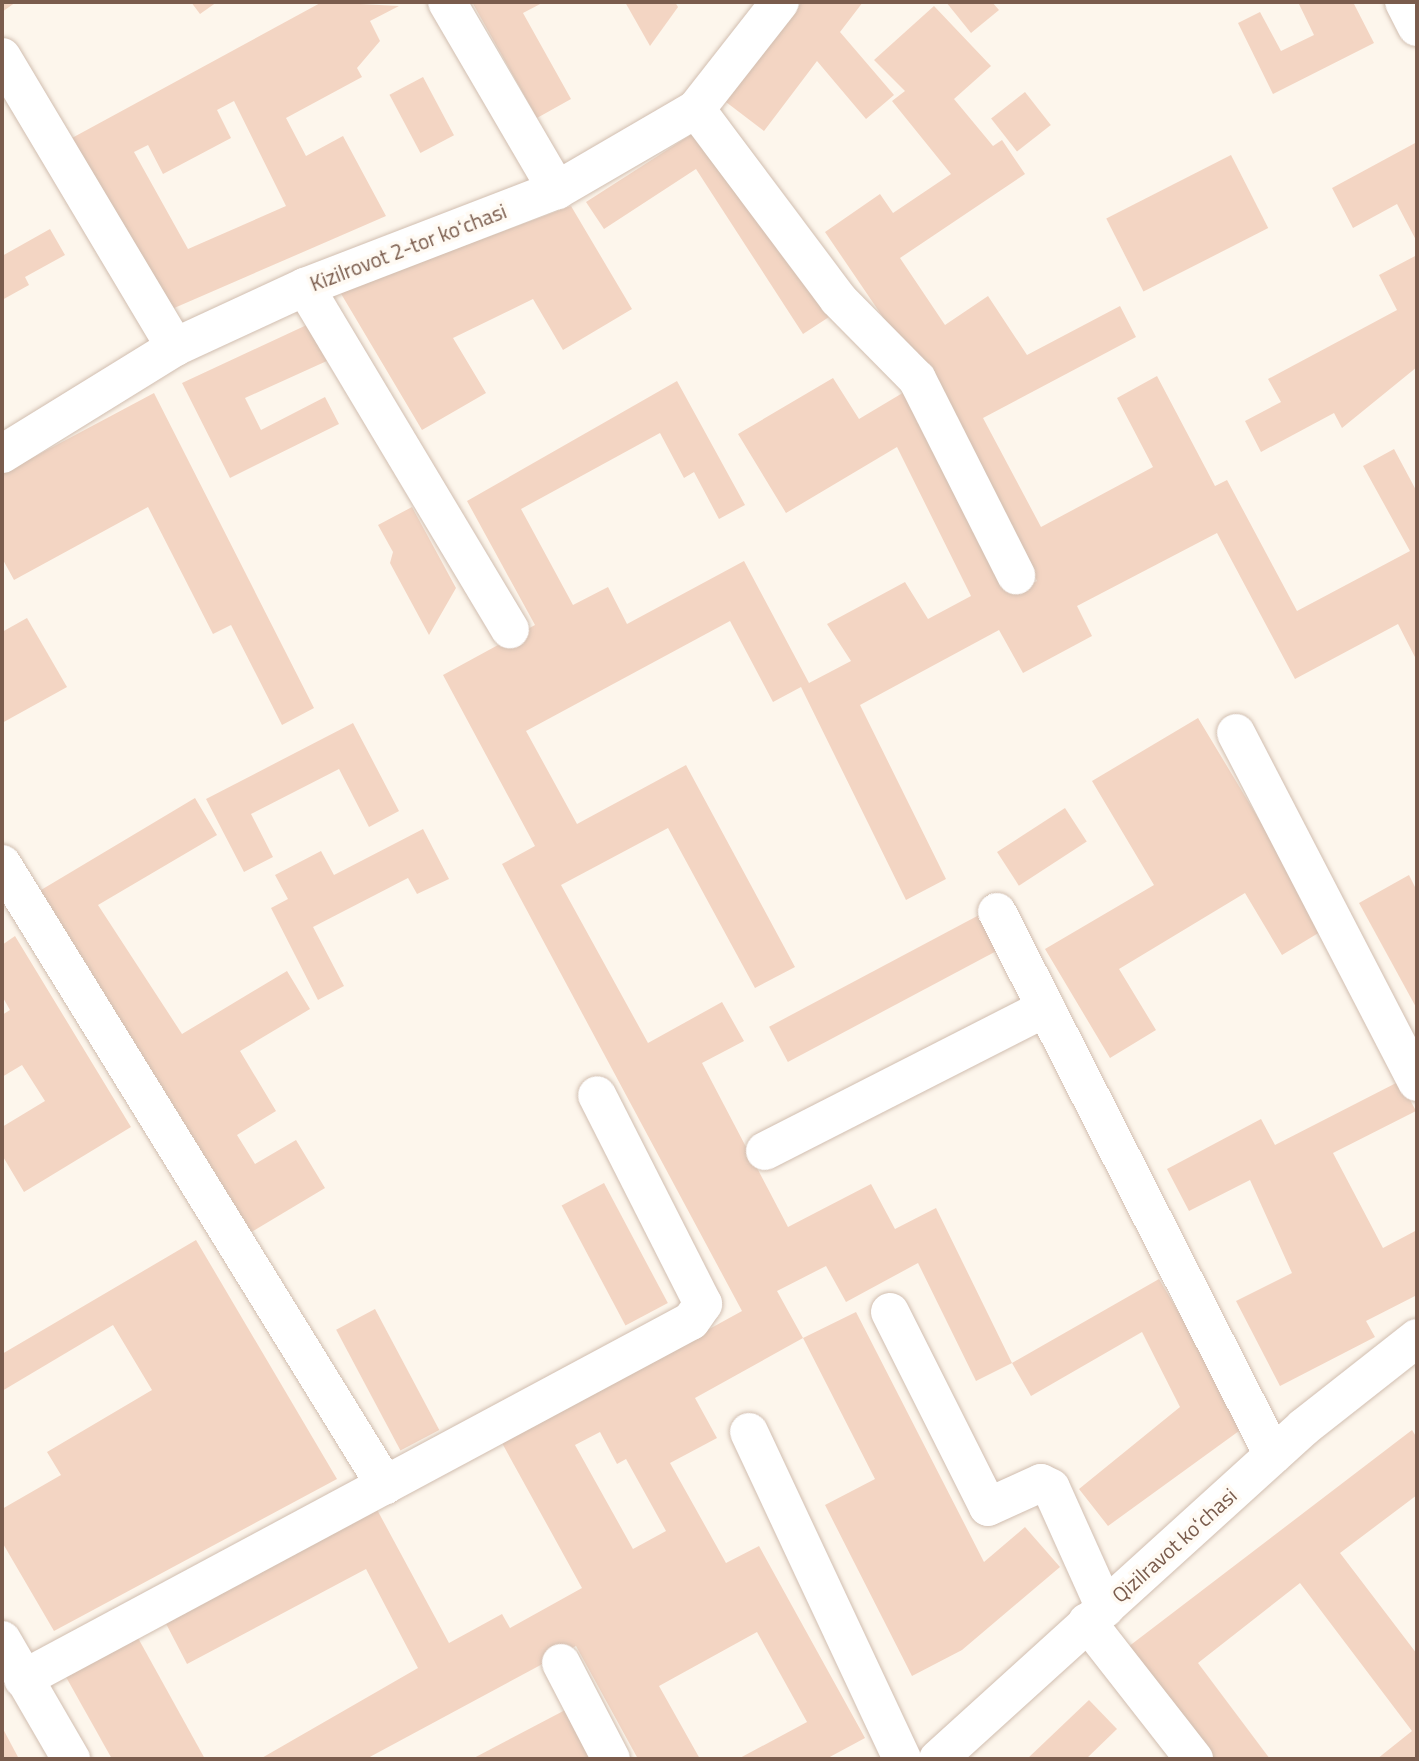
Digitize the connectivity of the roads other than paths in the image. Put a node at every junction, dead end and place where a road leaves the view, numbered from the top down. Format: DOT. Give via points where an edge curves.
graph roads {
  1 [pos="447,2"];
  2 [pos="780,2"];
  3 [pos="1404,2"];
  4 [pos="1417,27"];
  5 [pos="2,57"];
  6 [pos="696,109"];
  7 [pos="557,190"];
  8 [pos="305,287"];
  9 [pos="175,347"];
  10 [pos="2,454"];
  11 [pos="1016,575"];
  12 [pos="510,629"];
  13 [pos="1236,733"];
  14 [pos="2,864"];
  15 [pos="997,912"];
  16 [pos="1046,1008"];
  17 [pos="1417,1082"];
  18 [pos="597,1095"];
  19 [pos="765,1151"];
  20 [pos="890,1312"];
  21 [pos="1411,1355"];
  22 [pos="749,1432"];
  23 [pos="1273,1455"];
  24 [pos="385,1485"];
  25 [pos="1096,1615"];
  26 [pos="2,1640"];
  27 [pos="561,1663"];
  28 [pos="23,1679"];
  29 [pos="71,1759"];
  30 [pos="611,1759"];
  31 [pos="902,1759"];
  32 [pos="938,1759"];
  33 [pos="1194,1759"];
  1 -- 7 [label="street"];
  2 -- 6 [label="street, Kizilrovot 2-tor koʻchasi"];
  3 -- 4 [label="street"];
  5 -- 9 [label="street"];
  6 -- 7 [label="street, Kizilrovot 2-tor koʻchasi"];
  6 -- 11 [label="street" via="838,299 917,379"];
  7 -- 8 [label="street, Kizilrovot 2-tor koʻchasi"];
  8 -- 9 [label="street, Kizilrovot 2-tor koʻchasi"];
  8 -- 12 [label="street"];
  9 -- 10 [label="street, Kizilrovot 2-tor koʻchasi"];
  13 -- 17 [label="street"];
  14 -- 24 [label="street"];
  15 -- 16 [label="street"];
  16 -- 19 [label="street"];
  16 -- 23 [label="street"];
  18 -- 24 [label="street" via="704,1304 691,1321"];
  20 -- 25 [label="street" via="988,1507 1041,1483 1051,1488"];
  21 -- 23 [label="street, Qizilravot koʻchasi"];
  22 -- 31 [label="street"];
  23 -- 25 [label="street, Qizilravot koʻchasi"];
  24 -- 28 [label="street"];
  25 -- 32 [label="street, Qizilravot koʻchasi"];
  25 -- 33 [label="street"];
  26 -- 28 [label="street"];
  27 -- 30 [label="street"];
  28 -- 29 [label="street"];
}
